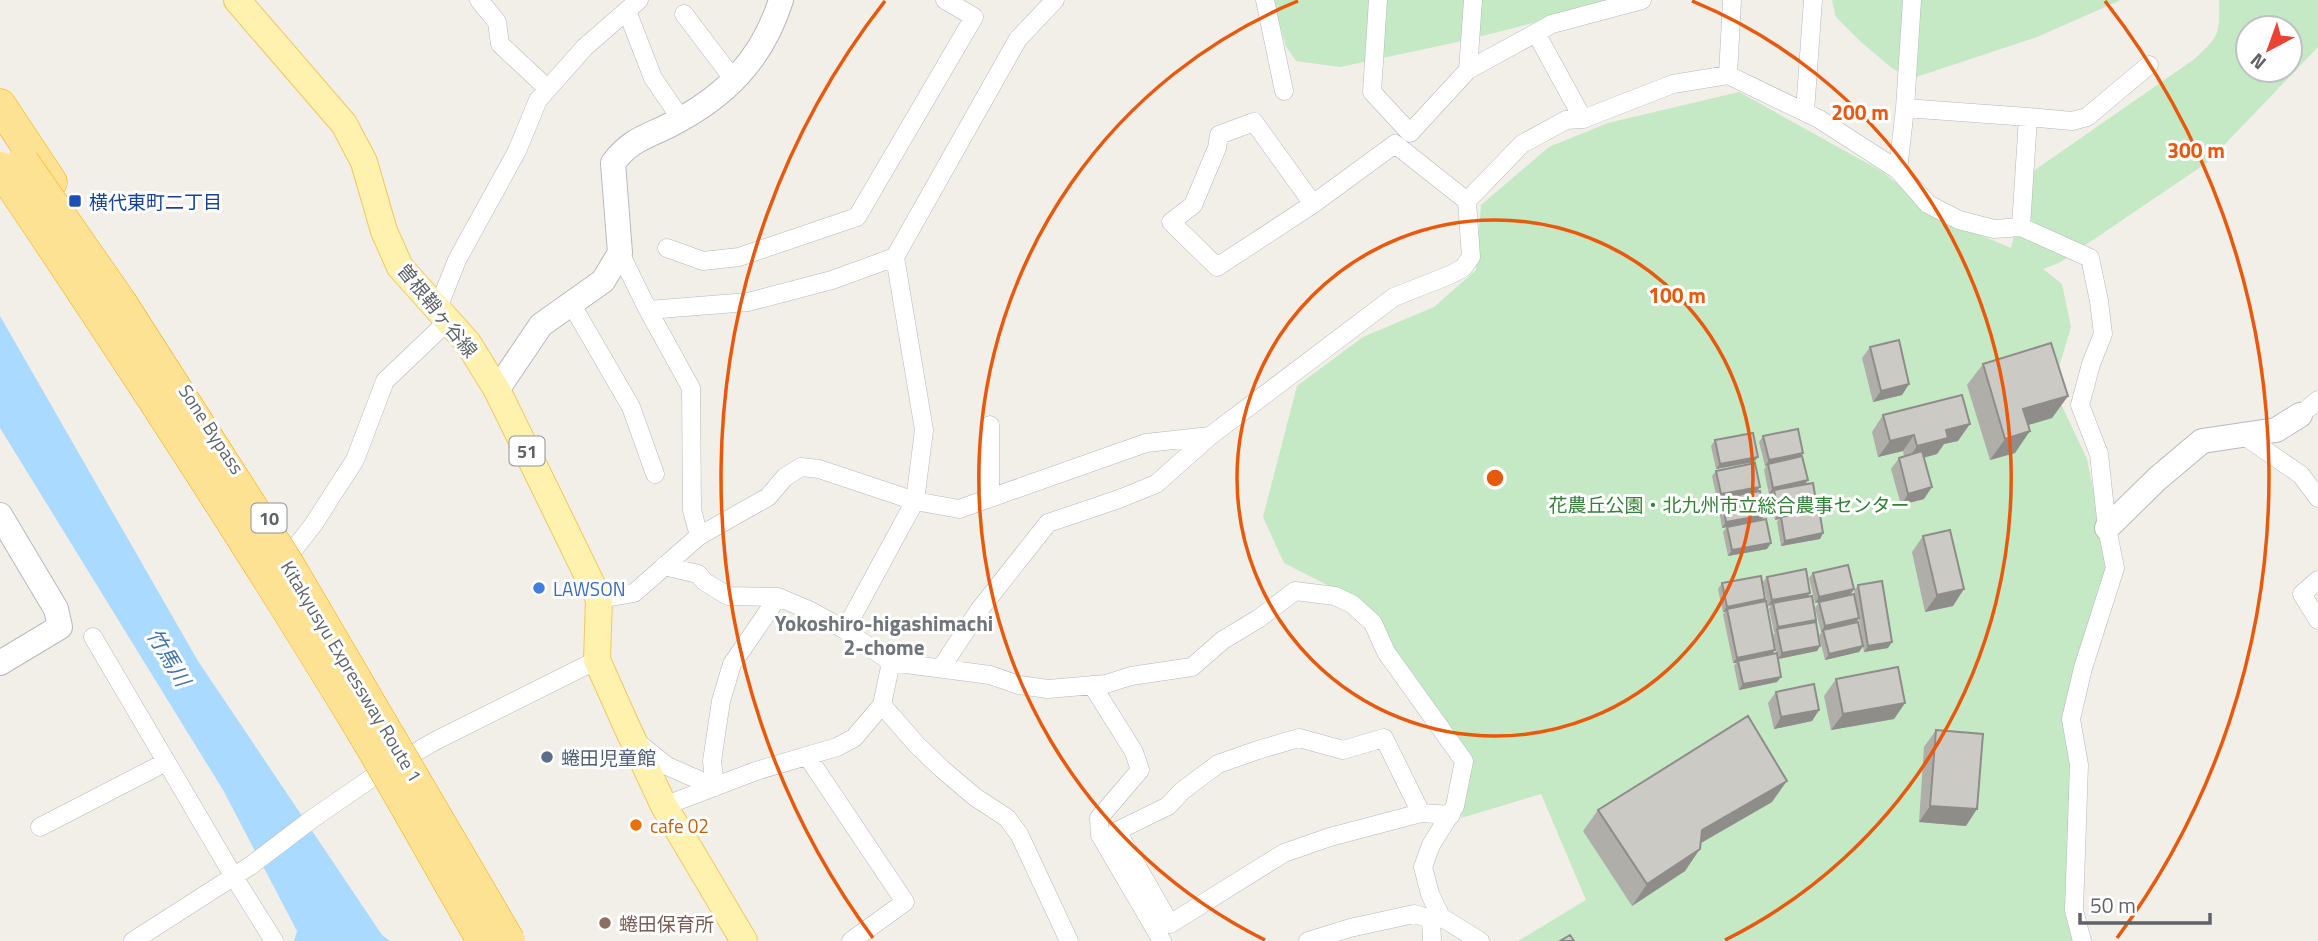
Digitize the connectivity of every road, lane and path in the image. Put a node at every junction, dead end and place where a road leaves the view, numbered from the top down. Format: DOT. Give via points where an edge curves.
graph roads {
  1 [pos="237,0"];
  2 [pos="479,0"];
  3 [pos="781,0"];
  4 [pos="945,0"];
  5 [pos="1055,0"];
  6 [pos="1265,0"];
  7 [pos="1378,0"];
  8 [pos="1473,0"];
  9 [pos="1642,0"];
  10 [pos="1732,0"];
  11 [pos="1813,0"];
  12 [pos="1912,0"];
  13 [pos="633,5"];
  14 [pos="684,14"];
  15 [pos="1536,33"];
  16 [pos="2149,65"];
  17 [pos="1468,70"];
  18 [pos="1728,75"];
  19 [pos="734,80"];
  20 [pos="547,88"];
  21 [pos="1284,91"];
  22 [pos="0,105"];
  23 [pos="1905,108"];
  24 [pos="1805,111"];
  25 [pos="2028,117"];
  26 [pos="1583,118"];
  27 [pos="681,119"];
  28 [pos="0,128"];
  29 [pos="12,165"];
  30 [pos="1898,170"];
  31 [pos="0,188"];
  32 [pos="1467,201"];
  33 [pos="1313,204"];
  34 [pos="2021,227"];
  35 [pos="667,248"];
  36 [pos="621,253"];
  37 [pos="895,257"];
  38 [pos="572,305"];
  39 [pos="648,310"];
  40 [pos="444,314"];
  41 [pos="497,390"];
  42 [pos="2309,408"];
  43 [pos="990,425"];
  44 [pos="2243,435"];
  45 [pos="1210,436"];
  46 [pos="655,474"];
  47 [pos="990,498"];
  48 [pos="2318,498"];
  49 [pos="915,501"];
  50 [pos="0,515"];
  51 [pos="2107,528"];
  52 [pos="699,536"];
  53 [pos="291,553"];
  54 [pos="664,566"];
  55 [pos="2318,580"];
  56 [pos="778,597"];
  57 [pos="599,599"];
  58 [pos="2318,620"];
  59 [pos="845,630"];
  60 [pos="93,637"];
  61 [pos="597,660"];
  62 [pos="891,662"];
  63 [pos="0,663"];
  64 [pos="941,668"];
  65 [pos="1092,685"];
  66 [pos="882,705"];
  67 [pos="631,737"];
  68 [pos="410,756"];
  69 [pos="807,756"];
  70 [pos="166,762"];
  71 [pos="376,775"];
  72 [pos="715,787"];
  73 [pos="664,806"];
  74 [pos="1421,813"];
  75 [pos="1451,815"];
  76 [pos="40,827"];
  77 [pos="234,877"];
  78 [pos="1436,918"];
  79 [pos="136,940"];
  80 [pos="274,941"];
  81 [pos="467,941"];
  82 [pos="482,941"];
  83 [pos="509,941"];
  84 [pos="521,941"];
  85 [pos="744,941"];
  86 [pos="851,941"];
  87 [pos="1069,941"];
  88 [pos="1162,941"];
  89 [pos="1308,941"];
  90 [pos="1432,941"];
  91 [pos="1480,941"];
  92 [pos="2082,941"];
  1 -- 40 [label="main road, 曽根鞘ヶ谷線 / 51" via="344,124 364,162 400,267"];
  2 -- 20 [label="street" via="497,22 500,44"];
  3 -- 19 [label="street" via="756,55"];
  4 -- 35 [label="street" via="974,17 857,217 739,257 703,261"];
  5 -- 37 [label="street" via="1018,39"];
  6 -- 21 [label="street"];
  7 -- 17 [label="street" via="1372,92 1410,133"];
  8 -- 17 [label="street"];
  9 -- 15 [label="street" via="1552,24"];
  10 -- 18 [label="street"];
  11 -- 24 [label="street"];
  12 -- 23 [label="street"];
  13 -- 20 [label="street"];
  13 -- 27 [label="street" via="653,78"];
  14 -- 19 [label="street"];
  15 -- 17 [label="street"];
  15 -- 26 [label="street"];
  16 -- 25 [label="street" via="2087,117 2072,121"];
  18 -- 24 [label="street"];
  18 -- 26 [label="street" via="1672,84"];
  19 -- 27 [label="street"];
  20 -- 40 [label="street" via="457,260"];
  22 -- 53 [label="highway, Sone Bypass / 10"];
  23 -- 25 [label="street"];
  23 -- 30 [label="street"];
  24 -- 30 [label="street"];
  25 -- 34 [label="street"];
  26 -- 32 [label="street" via="1566,120 1522,144"];
  27 -- 36 [label="street" via="624,148 613,163"];
  28 -- 29 [label="highway"];
  29 -- 82 [label="highway, Kitakyusyu Expressway Route 1, bridge" via="363,732"];
  29 -- 83 [label="highway, Kitakyusyu Expressway Route 1, bridge" via="121,303 267,531"];
  30 -- 34 [label="street" via="1928,204 1959,220 1994,229"];
  31 -- 71 [label="highway, 10" via="181,458"];
  32 -- 33 [label="street" via="1395,144"];
  32 -- 45 [label="street" via="1471,257 1463,268 1394,297"];
  33 -- 33 [label="street" via="1254,122 1219,135 1193,205 1171,222 1217,267"];
  34 -- 51 [label="street" via="2090,258 2103,334 2080,405 2099,454"];
  36 -- 38 [label="street" via="603,281"];
  36 -- 39 [label="street"];
  37 -- 39 [label="street" via="832,280 748,302"];
  37 -- 49 [label="street" via="924,430"];
  38 -- 41 [label="street" via="541,325"];
  38 -- 46 [label="street" via="631,407"];
  39 -- 52 [label="street" via="691,388 692,510"];
  40 -- 41 [label="main road, 曽根鞘ヶ谷線 / 51"];
  40 -- 53 [label="street" via="385,381 355,460"];
  41 -- 57 [label="main road, 曽根鞘ヶ谷線 / 51"];
  42 -- 44 [label="street" via="2276,430"];
  43 -- 47 [label="street"];
  44 -- 48 [label="street" via="2301,475"];
  44 -- 51 [label="street" via="2202,441"];
  45 -- 47 [label="street" via="1146,443"];
  45 -- 64 [label="street" via="1156,484 1048,523"];
  47 -- 49 [label="street" via="959,509"];
  49 -- 52 [label="street" via="801,467 768,497"];
  49 -- 59 [label="street"];
  50 -- 63 [label="street" via="57,609 60,627"];
  51 -- 92 [label="street" via="2115,568 2071,719 2080,765 2074,910"];
  52 -- 54 [label="street"];
  53 -- 68 [label="highway, Sone Bypass / 10"];
  54 -- 56 [label="street" via="698,574 728,596"];
  54 -- 57 [label="street" via="634,593"];
  55 -- 58 [label="street" via="2302,594"];
  56 -- 59 [label="street"];
  56 -- 72 [label="street" via="732,664 712,761"];
  57 -- 61 [label="main road, 曽根鞘ヶ谷線 / 51"];
  59 -- 62 [label="street"];
  60 -- 70 [label="street"];
  61 -- 67 [label="main road, 曽根鞘ヶ谷線 / 51"];
  61 -- 68 [label="street"];
  62 -- 64 [label="street"];
  62 -- 66 [label="street"];
  64 -- 65 [label="street" via="1048,689"];
  65 -- 75 [label="street" via="1192,667 1295,591 1335,596 1373,622 1386,652 1464,761"];
  65 -- 88 [label="street" via="1135,752 1140,770 1099,818 1100,835"];
  66 -- 69 [label="street" via="854,738"];
  66 -- 87 [label="street" via="942,769 1007,818 1019,834"];
  67 -- 72 [label="street" via="667,766"];
  67 -- 73 [label="main road, 曽根鞘ヶ谷線 / 51"];
  68 -- 71 [label="street"];
  68 -- 84 [label="highway, Sone Bypass / 10"];
  69 -- 72 [label="street"];
  69 -- 86 [label="street" via="905,902"];
  70 -- 76 [label="street"];
  70 -- 77 [label="street"];
  71 -- 77 [label="street"];
  71 -- 81 [label="highway, 10"];
  72 -- 73 [label="street"];
  73 -- 85 [label="main road, 曽根鞘ヶ谷線 / 51"];
  74 -- 74 [label="street" via="1384,738 1343,750 1299,738 1218,764 1168,806 1117,831 1170,924 1284,853"];
  74 -- 75 [label="street"];
  75 -- 78 [label="street" via="1423,867"];
  77 -- 79 [label="street"];
  77 -- 80 [label="street"];
  78 -- 89 [label="street" via="1414,914"];
  78 -- 90 [label="street"];
  78 -- 91 [label="street"];
}
